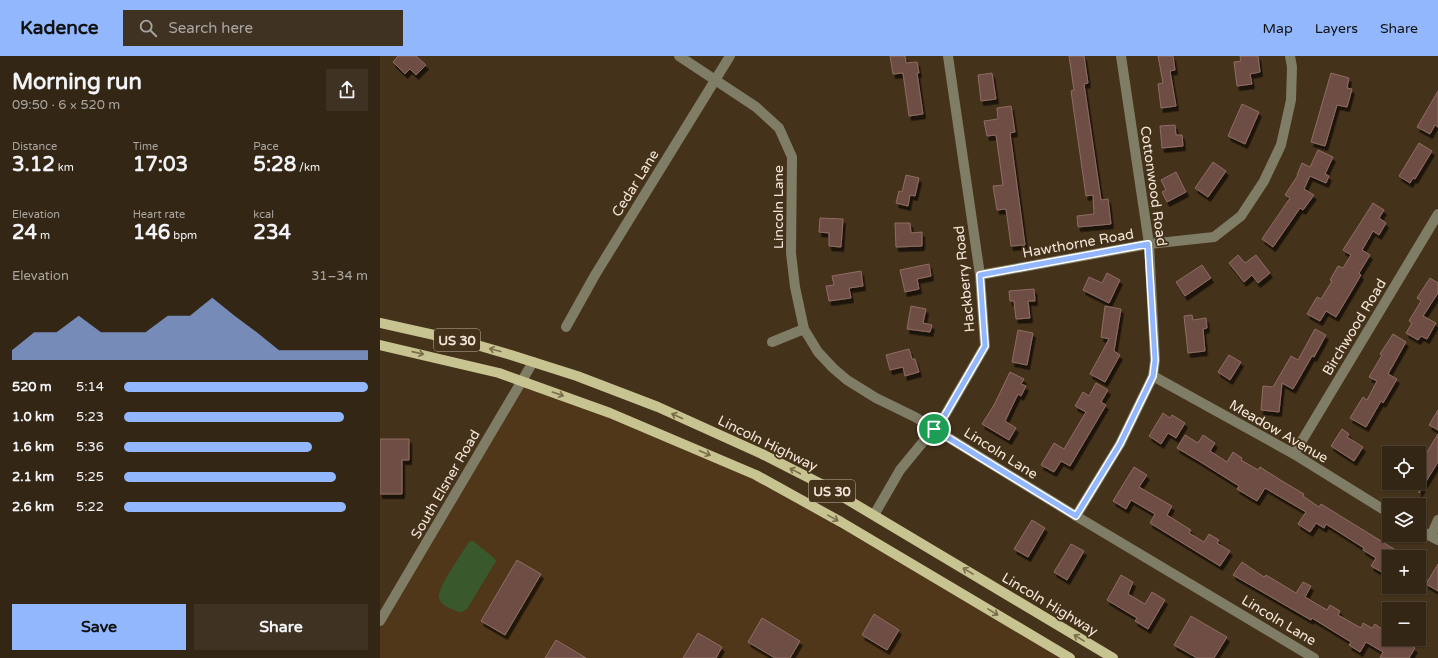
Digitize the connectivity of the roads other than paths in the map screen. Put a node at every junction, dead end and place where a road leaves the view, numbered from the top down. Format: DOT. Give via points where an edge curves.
graph roads {
  1 [pos="679,56"];
  2 [pos="730,56"];
  3 [pos="948,56"];
  4 [pos="1121,56"];
  5 [pos="1290,56"];
  6 [pos="715,80"];
  7 [pos="1438,214"];
  8 [pos="1148,244"];
  9 [pos="980,275"];
  10 [pos="380,323"];
  11 [pos="566,326"];
  12 [pos="804,329"];
  13 [pos="772,342"];
  14 [pos="380,345"];
  15 [pos="533,362"];
  16 [pos="1153,376"];
  17 [pos="521,381"];
  18 [pos="934,429"];
  19 [pos="1294,454"];
  20 [pos="1382,509"];
  21 [pos="874,516"];
  22 [pos="1076,516"];
  23 [pos="1438,520"];
  24 [pos="1426,534"];
  25 [pos="1435,538"];
  26 [pos="380,621"];
  27 [pos="1070,658"];
  28 [pos="1113,658"];
  29 [pos="1314,658"];
  1 -- 6 [label="street, Lincoln Lane"];
  2 -- 6 [label="street, Cedar Lane"];
  3 -- 9 [label="street, Hackberry Road"];
  4 -- 8 [label="street, Cottonwood Road"];
  5 -- 8 [label="street, Hawthorne Road" via="1291,100 1281,145 1264,181 1241,216 1214,237"];
  6 -- 11 [label="street, Cedar Lane"];
  6 -- 12 [label="street, Lincoln Lane" via="756,107 780,128 792,157 791,253"];
  7 -- 19 [label="street, Birchwood Road"];
  8 -- 9 [label="street, Hawthorne Road"];
  8 -- 16 [label="street, Cottonwood Road" via="1155,360"];
  9 -- 18 [label="street, Hackberry Road" via="985,346 945,415"];
  15 -- 10 [label="main road, Lincoln Highway / US 30, one-way" via="470,343"];
  12 -- 13 [label="street"];
  12 -- 18 [label="street, Lincoln Lane" via="818,352 847,380"];
  14 -- 17 [label="main road, US 30, one-way"];
  15 -- 17 [label="street, South Elsner Road"];
  21 -- 15 [label="main road, Lincoln Highway / US 30, one-way" via="823,485 762,454 658,407"];
  16 -- 19 [label="street, Meadow Avenue"];
  16 -- 22 [label="street, Cottonwood Road" via="1120,444"];
  17 -- 26 [label="street, South Elsner Road"];
  17 -- 27 [label="main road, US 30, one-way" via="610,413 756,475 841,522"];
  18 -- 21 [label="street, Hackberry Road" via="900,470"];
  18 -- 22 [label="street, Lincoln Lane"];
  19 -- 20 [label="street, Meadow Avenue"];
  28 -- 21 [label="main road, Lincoln Highway / US 30, one-way"];
  22 -- 29 [label="street, Lincoln Lane"];
  23 -- 25 [label="street"];
  24 -- 25 [label="street"];
}
